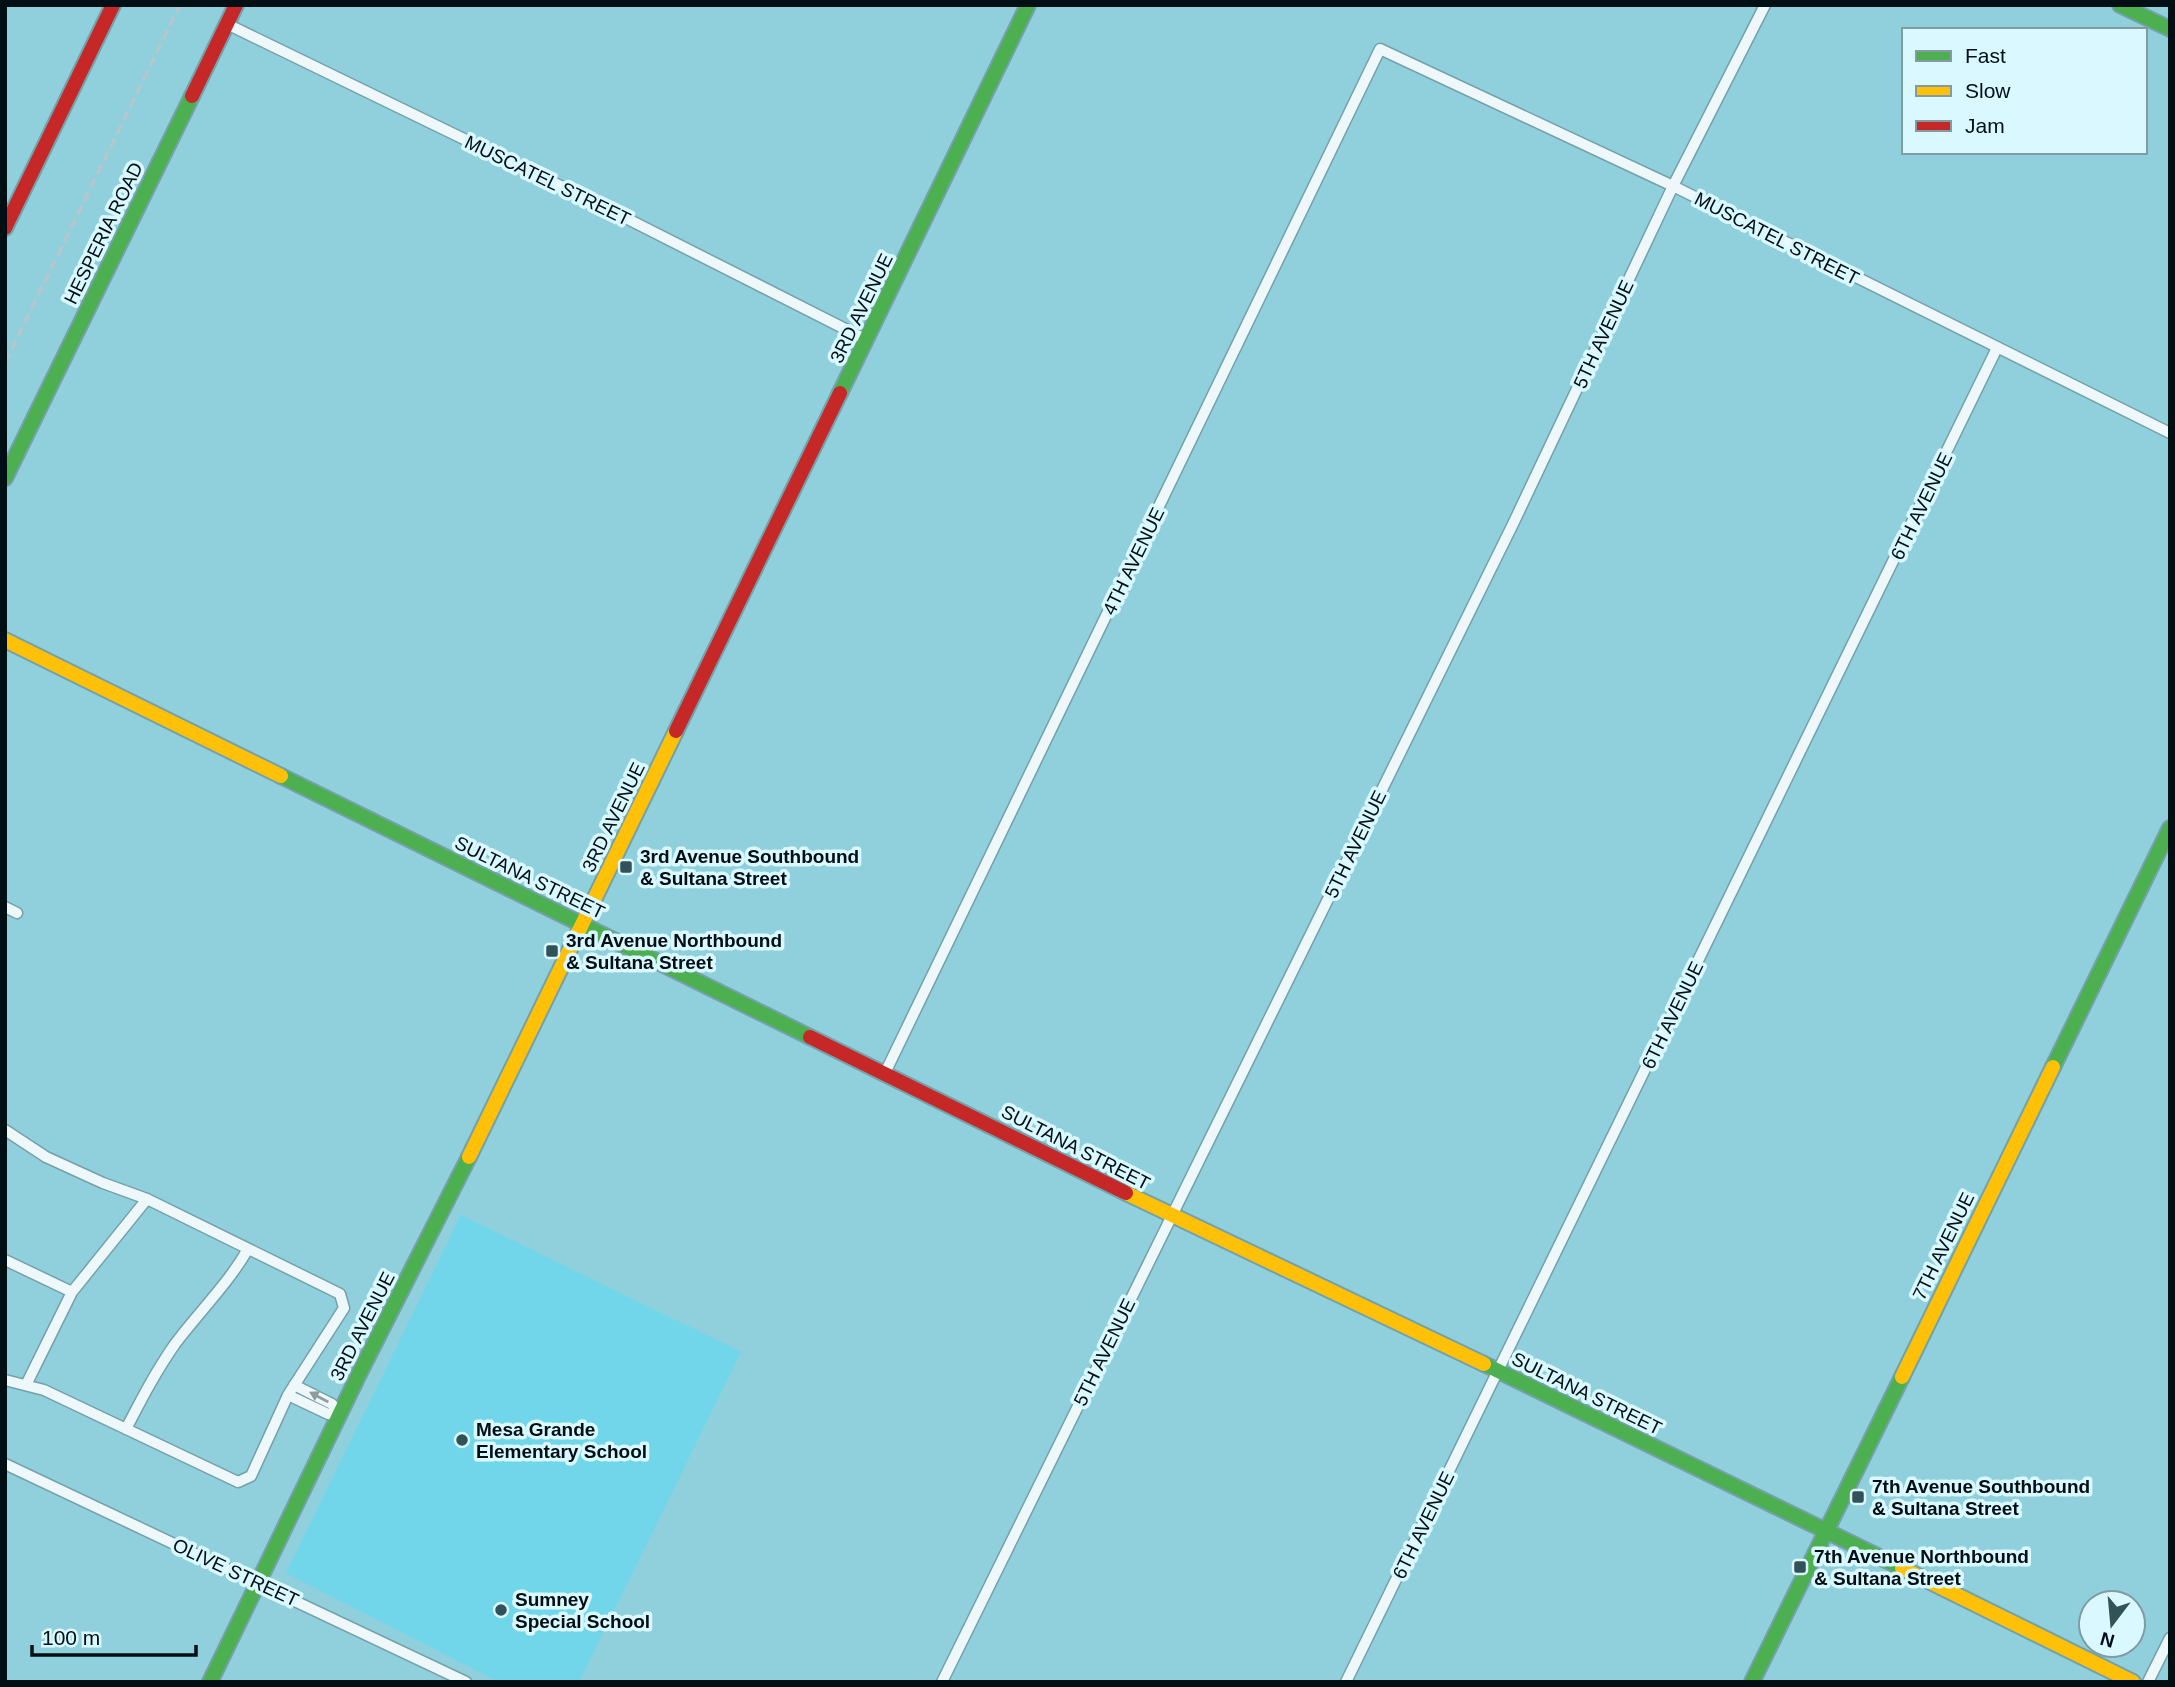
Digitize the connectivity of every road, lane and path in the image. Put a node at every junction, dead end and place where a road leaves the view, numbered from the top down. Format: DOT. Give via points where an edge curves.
graph roads {
  1 [pos="113,5"];
  2 [pos="236,5"];
  3 [pos="1028,5"];
  4 [pos="1765,5"];
  5 [pos="2120,5"];
  6 [pos="226,24"];
  7 [pos="2170,29"];
  8 [pos="1380,49"];
  9 [pos="1673,186"];
  10 [pos="5,228"];
  11 [pos="867,340"];
  12 [pos="1997,348"];
  13 [pos="2170,433"];
  14 [pos="5,478"];
  15 [pos="5,640"];
  16 [pos="2170,828"];
  17 [pos="5,907"];
  18 [pos="18,913"];
  19 [pos="582,924"];
  20 [pos="885,1073"];
  21 [pos="5,1130"];
  22 [pos="147,1199"];
  23 [pos="1171,1215"];
  24 [pos="248,1249"];
  25 [pos="5,1260"];
  26 [pos="72,1292"];
  27 [pos="1499,1371"];
  28 [pos="5,1380"];
  29 [pos="26,1385"];
  30 [pos="294,1385"];
  31 [pos="288,1395"];
  32 [pos="339,1415"];
  33 [pos="126,1429"];
  34 [pos="5,1464"];
  35 [pos="1825,1532"];
  36 [pos="258,1583"];
  37 [pos="2170,1638"];
  38 [pos="210,1682"];
  39 [pos="466,1682"];
  40 [pos="942,1682"];
  41 [pos="1346,1682"];
  42 [pos="1752,1682"];
  43 [pos="2133,1682"];
  44 [pos="2148,1682"];
  1 -- 10 [label="street"];
  2 -- 6 [label="street, HESPERIA ROAD"];
  3 -- 11 [label="street, 3RD AVENUE"];
  4 -- 9 [label="street, 5TH AVENUE"];
  5 -- 7 [label="street"];
  6 -- 11 [label="street, MUSCATEL STREET"];
  6 -- 14 [label="street, HESPERIA ROAD"];
  8 -- 9 [label="street, MUSCATEL STREET"];
  8 -- 20 [label="street, 4TH AVENUE"];
  9 -- 12 [label="street, MUSCATEL STREET"];
  9 -- 23 [label="street, 5TH AVENUE" via="1513,524"];
  11 -- 19 [label="street, 3RD AVENUE"];
  12 -- 13 [label="street, MUSCATEL STREET"];
  12 -- 27 [label="street, 6TH AVENUE"];
  15 -- 19 [label="street, SULTANA STREET"];
  16 -- 35 [label="street, 7TH AVENUE"];
  17 -- 18 [label="street"];
  19 -- 20 [label="street, SULTANA STREET"];
  19 -- 32 [label="street, 3RD AVENUE"];
  20 -- 23 [label="street, SULTANA STREET"];
  21 -- 22 [label="street" via="46,1157"];
  22 -- 24 [label="street"];
  22 -- 26 [label="street"];
  23 -- 27 [label="street, SULTANA STREET"];
  23 -- 40 [label="street, 5TH AVENUE"];
  24 -- 30 [label="street" via="330,1289 344,1301 340,1317"];
  24 -- 33 [label="street" via="175,1344"];
  25 -- 26 [label="street"];
  26 -- 29 [label="street"];
  27 -- 35 [label="street, SULTANA STREET"];
  27 -- 41 [label="street, 6TH AVENUE"];
  28 -- 29 [label="street"];
  29 -- 33 [label="street"];
  30 -- 31 [label="street"];
  32 -- 30 [label="street, one-way" via="332,1404"];
  31 -- 32 [label="street" via="328,1415"];
  31 -- 33 [label="street" via="251,1476 238,1482"];
  32 -- 36 [label="street, 3RD AVENUE"];
  34 -- 36 [label="street, OLIVE STREET"];
  35 -- 42 [label="street, 7TH AVENUE"];
  35 -- 43 [label="street, SULTANA STREET"];
  36 -- 38 [label="street, 3RD AVENUE"];
  36 -- 39 [label="street, OLIVE STREET"];
  37 -- 44 [label="street"];
}
